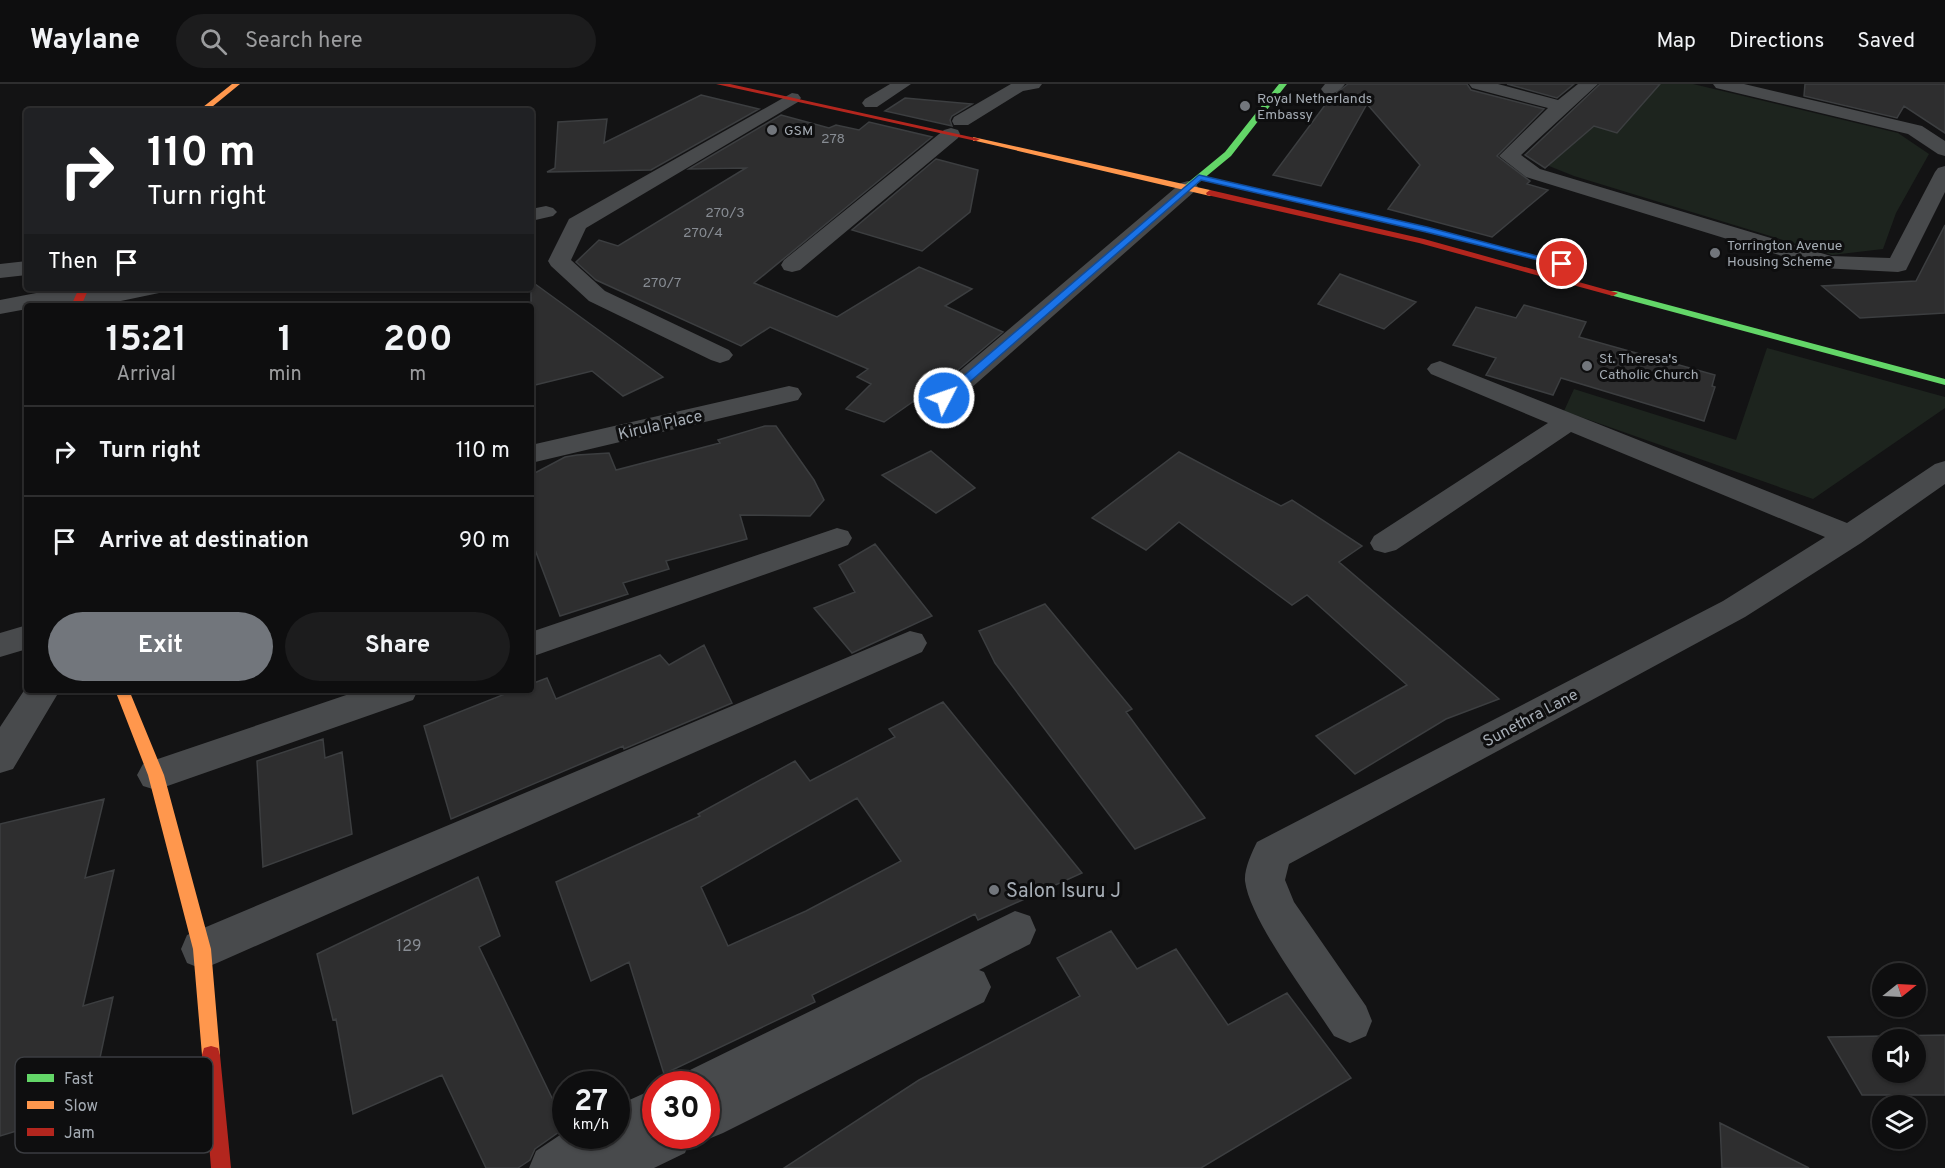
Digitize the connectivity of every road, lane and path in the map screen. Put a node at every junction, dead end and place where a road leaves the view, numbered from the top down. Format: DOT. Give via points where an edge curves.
graph roads {
  1 [pos="236,84"];
  2 [pos="720,84"];
  3 [pos="902,84"];
  4 [pos="1033,84"];
  5 [pos="1283,84"];
  6 [pos="1478,84"];
  7 [pos="1589,84"];
  8 [pos="1722,84"];
  9 [pos="794,89"];
  10 [pos="850,98"];
  11 [pos="871,103"];
  12 [pos="1561,106"];
  13 [pos="206,108"];
  14 [pos="956,128"];
  15 [pos="1945,150"];
  16 [pos="1945,172"];
  17 [pos="1193,182"];
  18 [pos="1496,247"];
  19 [pos="792,264"];
  20 [pos="24,268"];
  21 [pos="0,271"];
  22 [pos="127,291"];
  23 [pos="80,297"];
  24 [pos="24,303"];
  25 [pos="27,303"];
  26 [pos="0,306"];
  27 [pos="720,355"];
  28 [pos="1440,369"];
  29 [pos="1945,382"];
  30 [pos="789,394"];
  31 [pos="944,398"];
  32 [pos="1570,422"];
  33 [pos="534,453"];
  34 [pos="1945,470"];
  35 [pos="1850,536"];
  36 [pos="837,538"];
  37 [pos="1385,543"];
  38 [pos="24,638"];
  39 [pos="910,643"];
  40 [pos="534,644"];
  41 [pos="0,645"];
  42 [pos="41,693"];
  43 [pos="123,693"];
  44 [pos="392,693"];
  45 [pos="0,758"];
  46 [pos="156,775"];
  47 [pos="1015,930"];
  48 [pos="202,949"];
  49 [pos="969,987"];
  50 [pos="1350,1021"];
  51 [pos="211,1057"];
  52 [pos="213,1076"];
  53 [pos="720,1079"];
  54 [pos="720,1109"];
  55 [pos="581,1149"];
  56 [pos="642,1149"];
  57 [pos="221,1168"];
  58 [pos="553,1168"];
  59 [pos="602,1168"];
  1 -- 13 [label="main road"];
  2 -- 9 [label="main road"];
  3 -- 11 [label="street"];
  4 -- 14 [label="street" via="1018,87"];
  5 -- 17 [label="main road" via="1228,154"];
  6 -- 12 [label="street"];
  7 -- 12 [label="street"];
  8 -- 15 [label="street" via="1915,130"];
  9 -- 14 [label="main road"];
  9 -- 27 [label="street" via="577,224 559,261 597,296"];
  10 -- 11 [label="main road"];
  11 -- 14 [label="main road"];
  12 -- 16 [label="street" via="1509,156 1533,173 1829,263 1898,265"];
  14 -- 17 [label="main road"];
  14 -- 19 [label="street"];
  17 -- 18 [label="main road"];
  17 -- 29 [label="main road"];
  17 -- 31 [label="street"];
  20 -- 21 [label="street"];
  22 -- 23 [label="street"];
  23 -- 25 [label="street"];
  24 -- 26 [label="street"];
  28 -- 32 [label="street"];
  30 -- 33 [label="street, Kirula Place"];
  32 -- 35 [label="street"];
  32 -- 37 [label="street"];
  34 -- 35 [label="street, Sunethra Lane"];
  35 -- 50 [label="street, Sunethra Lane" via="1734,609 1271,854 1265,880 1277,912"];
  36 -- 40 [label="street"];
  38 -- 41 [label="street"];
  39 -- 48 [label="street"];
  42 -- 45 [label="street"];
  43 -- 46 [label="main road"];
  44 -- 46 [label="street"];
  46 -- 48 [label="main road"];
  47 -- 53 [label="street"];
  48 -- 51 [label="main road"];
  49 -- 54 [label="street"];
  52 -- 57 [label="main road"];
  55 -- 58 [label="street"];
  56 -- 59 [label="street"];
}
